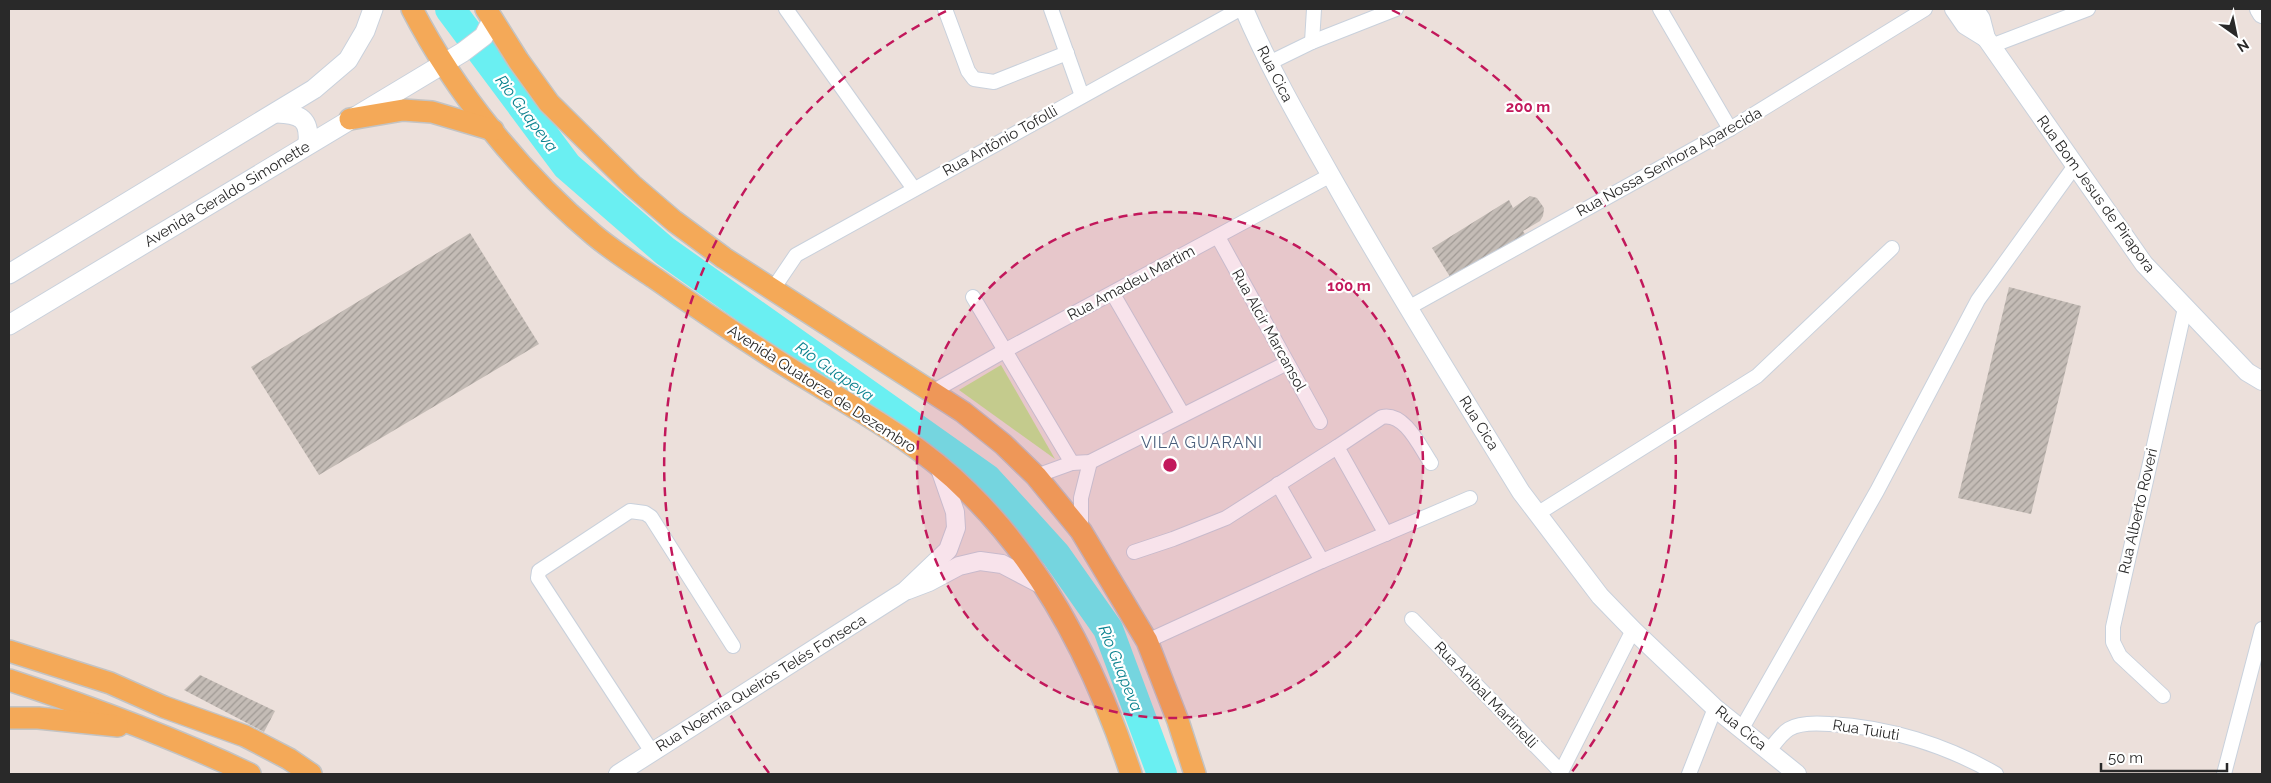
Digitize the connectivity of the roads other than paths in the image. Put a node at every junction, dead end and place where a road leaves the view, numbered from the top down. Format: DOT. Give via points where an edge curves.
graph roads {
  1 [pos="373,9"];
  2 [pos="412,9"];
  3 [pos="786,9"];
  4 [pos="945,9"];
  5 [pos="1051,9"];
  6 [pos="1240,9"];
  7 [pos="1244,9"];
  8 [pos="1314,9"];
  9 [pos="1396,9"];
  10 [pos="1660,9"];
  11 [pos="1925,9"];
  12 [pos="1954,9"];
  13 [pos="1974,9"];
  14 [pos="2088,9"];
  15 [pos="2259,9"];
  16 [pos="2262,14"];
  17 [pos="487,21"];
  18 [pos="1312,42"];
  19 [pos="1988,42"];
  20 [pos="1066,53"];
  21 [pos="445,62"];
  22 [pos="1269,64"];
  23 [pos="1082,96"];
  24 [pos="277,113"];
  25 [pos="350,119"];
  26 [pos="1730,129"];
  27 [pos="493,130"];
  28 [pos="308,144"];
  29 [pos="2074,166"];
  30 [pos="1331,176"];
  31 [pos="914,189"];
  32 [pos="1218,237"];
  33 [pos="1892,248"];
  34 [pos="9,274"];
  35 [pos="773,289"];
  36 [pos="1112,294"];
  37 [pos="973,297"];
  38 [pos="1408,308"];
  39 [pos="2185,308"];
  40 [pos="9,325"];
  41 [pos="1006,350"];
  42 [pos="1287,363"];
  43 [pos="2262,381"];
  44 [pos="932,392"];
  45 [pos="1182,415"];
  46 [pos="1320,422"];
  47 [pos="1337,447"];
  48 [pos="1090,462"];
  49 [pos="1072,463"];
  50 [pos="1431,463"];
  51 [pos="939,466"];
  52 [pos="1036,476"];
  53 [pos="1278,484"];
  54 [pos="1470,498"];
  55 [pos="1537,514"];
  56 [pos="1080,531"];
  57 [pos="1386,534"];
  58 [pos="1134,552"];
  59 [pos="1322,561"];
  60 [pos="1047,588"];
  61 [pos="905,591"];
  62 [pos="1412,618"];
  63 [pos="2262,629"];
  64 [pos="1633,630"];
  65 [pos="1147,641"];
  66 [pos="9,642"];
  67 [pos="733,646"];
  68 [pos="9,651"];
  69 [pos="33,658"];
  70 [pos="9,680"];
  71 [pos="2163,696"];
  72 [pos="1715,708"];
  73 [pos="9,718"];
  74 [pos="145,729"];
  75 [pos="1741,730"];
  76 [pos="1768,751"];
  77 [pos="652,752"];
  78 [pos="1560,773"];
  79 [pos="250,774"];
  80 [pos="311,774"];
  81 [pos="618,774"];
  82 [pos="1131,774"];
  83 [pos="1195,774"];
  84 [pos="1689,774"];
  85 [pos="1797,774"];
  86 [pos="1996,774"];
  87 [pos="2224,774"];
  1 -- 24 [label="main road" via="365,32 348,60 314,90"];
  2 -- 21 [label="main road, Avenida Quatorze de Dezembro"];
  3 -- 31 [label="street"];
  4 -- 20 [label="street" via="974,79 994,82"];
  5 -- 20 [label="street"];
  6 -- 23 [label="street, Rua Antônio Tofolli"];
  7 -- 22 [label="street, Rua Cica"];
  8 -- 18 [label="street"];
  9 -- 18 [label="street"];
  10 -- 26 [label="street"];
  11 -- 26 [label="street, Rua Nossa Senhora Aparecida"];
  12 -- 19 [label="street, Rua Bom Jesus de Pirapora" via="1965,24"];
  13 -- 19 [label="street, Rua Bom Jesus de Pirapora" via="1981,19"];
  14 -- 19 [label="street"];
  15 -- 16 [label="street"];
  17 -- 21 [label="main road, Avenida Geraldo Simonette" via="463,52"];
  17 -- 35 [label="main road" via="549,103 632,185 724,258"];
  18 -- 22 [label="street"];
  19 -- 29 [label="street, Rua Bom Jesus de Pirapora"];
  20 -- 23 [label="street"];
  21 -- 25 [label="main road, Avenida Geraldo Simonette"];
  21 -- 27 [label="main road, Avenida Quatorze de Dezembro"];
  22 -- 30 [label="street, Rua Cica"];
  23 -- 31 [label="street, Rua Antônio Tofolli"];
  24 -- 28 [label="main road" via="295,114 305,122 309,131"];
  24 -- 34 [label="main road"];
  25 -- 27 [label="main road" via="403,110 432,112"];
  25 -- 28 [label="main road, Avenida Geraldo Simonette"];
  26 -- 38 [label="street, Rua Nossa Senhora Aparecida"];
  27 -- 51 [label="main road, Avenida Quatorze de Dezembro" via="548,194 596,237 713,319 846,401"];
  28 -- 40 [label="main road, Avenida Geraldo Simonette"];
  29 -- 39 [label="street, Rua Bom Jesus de Pirapora" via="2144,264"];
  29 -- 75 [label="street" via="1978,300 1877,491"];
  30 -- 32 [label="street, Rua Amadeu Martim"];
  30 -- 38 [label="street, Rua Cica"];
  31 -- 35 [label="street, Rua Antônio Tofolli" via="796,255"];
  32 -- 36 [label="street, Rua Amadeu Martim"];
  32 -- 42 [label="street, Rua Alcir Marcansol"];
  33 -- 55 [label="street" via="1758,376"];
  35 -- 44 [label="main road"];
  36 -- 41 [label="street, Rua Amadeu Martim"];
  36 -- 45 [label="street"];
  37 -- 41 [label="street"];
  38 -- 55 [label="street, Rua Cica" via="1520,492"];
  39 -- 43 [label="street, Rua Bom Jesus de Pirapora" via="2248,372"];
  39 -- 71 [label="street, Rua Alberto Roveri" via="2113,627 2113,642 2120,656"];
  41 -- 44 [label="street, Rua Amadeu Martim"];
  41 -- 49 [label="street"];
  42 -- 45 [label="street"];
  42 -- 46 [label="street, Rua Alcir Marcansol"];
  44 -- 52 [label="main road" via="977,422"];
  45 -- 48 [label="street"];
  47 -- 50 [label="street" via="1389,415 1405,425"];
  47 -- 53 [label="street"];
  47 -- 57 [label="street"];
  48 -- 49 [label="street"];
  48 -- 56 [label="street" via="1081,498"];
  49 -- 52 [label="street"];
  51 -- 60 [label="main road, Avenida Quatorze de Dezembro" via="994,518"];
  51 -- 61 [label="street, Rua Noêmia Queirós Telés Fonseca" via="955,512 956,528 948,550"];
  52 -- 56 [label="main road"];
  53 -- 58 [label="street" via="1226,518"];
  53 -- 59 [label="street"];
  54 -- 57 [label="street"];
  55 -- 64 [label="street, Rua Cica" via="1600,596"];
  56 -- 65 [label="main road"];
  57 -- 59 [label="street"];
  59 -- 65 [label="street"];
  60 -- 61 [label="street, Rua Noêmia Queirós Telés Fonseca" via="1002,564 980,561 959,566"];
  60 -- 82 [label="main road, Avenida Quatorze de Dezembro" via="1089,666"];
  61 -- 77 [label="street, Rua Noêmia Queirós Telés Fonseca"];
  62 -- 78 [label="street, Rua Anibal Martinelli"];
  63 -- 87 [label="street"];
  64 -- 72 [label="street, Rua Cica"];
  64 -- 78 [label="street"];
  65 -- 83 [label="main road"];
  66 -- 69 [label="main road"];
  67 -- 77 [label="street" via="651,517 645,513 630,511 539,571 538,578"];
  68 -- 69 [label="main road"];
  69 -- 80 [label="main road" via="110,683 164,707 245,736"];
  70 -- 74 [label="main road"];
  72 -- 75 [label="street, Rua Cica"];
  72 -- 84 [label="street"];
  73 -- 74 [label="main road"];
  74 -- 79 [label="main road"];
  75 -- 76 [label="street, Rua Cica"];
  76 -- 85 [label="street, Rua Cica"];
  76 -- 86 [label="street, Rua Tuiuti" via="1790,728 1849,725 1887,730 1939,747"];
  77 -- 81 [label="street, Rua Noêmia Queirós Telés Fonseca"];
}
